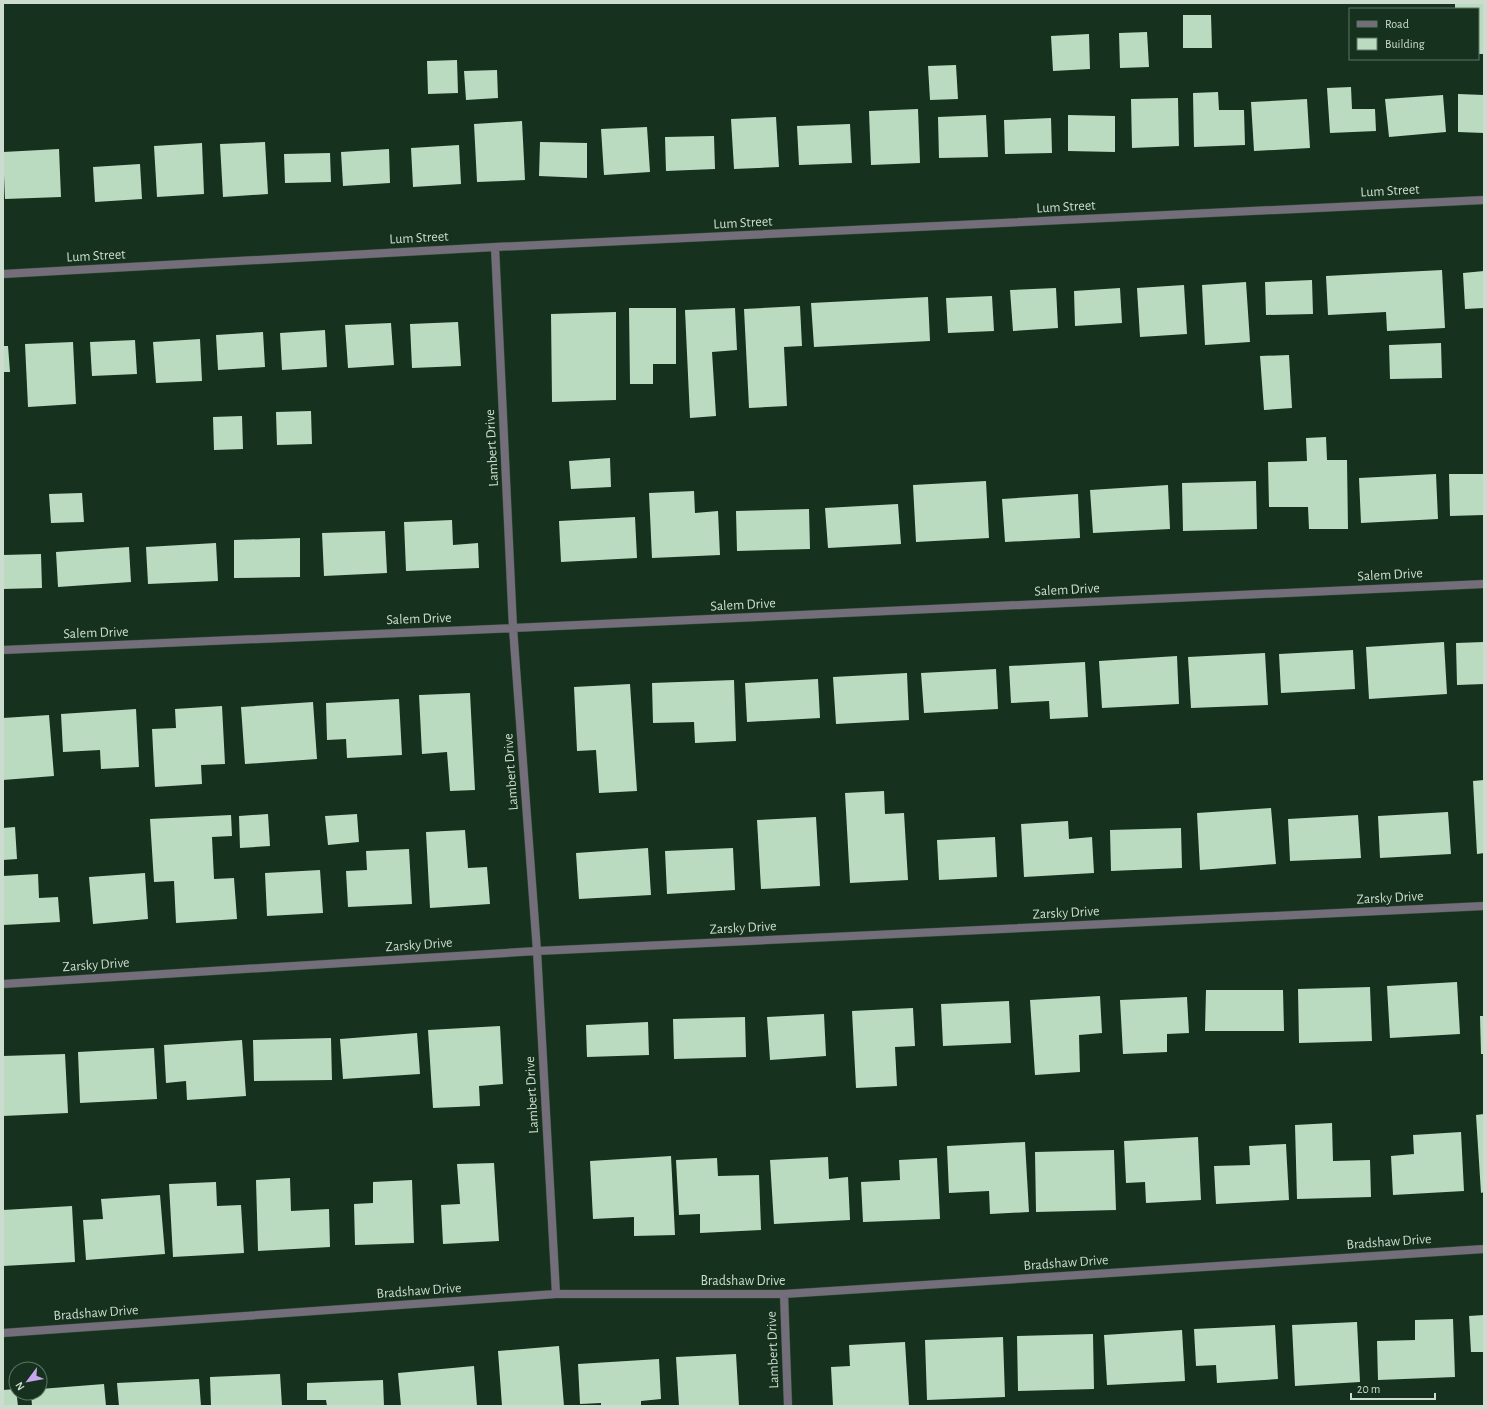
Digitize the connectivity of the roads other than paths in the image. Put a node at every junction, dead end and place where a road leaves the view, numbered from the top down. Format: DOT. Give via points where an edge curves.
graph roads {
  1 [pos="1484,200"];
  2 [pos="495,247"];
  3 [pos="3,274"];
  4 [pos="1484,584"];
  5 [pos="513,628"];
  6 [pos="3,650"];
  7 [pos="1484,906"];
  8 [pos="537,951"];
  9 [pos="3,984"];
  10 [pos="1484,1249"];
  11 [pos="556,1294"];
  12 [pos="784,1294"];
  13 [pos="3,1333"];
  14 [pos="788,1406"];
  1 -- 2 [label="street, Lum Street"];
  2 -- 3 [label="street, Lum Street"];
  2 -- 5 [label="street, Lambert Drive"];
  4 -- 5 [label="street, Salem Drive"];
  5 -- 6 [label="street, Salem Drive"];
  5 -- 8 [label="street, Lambert Drive"];
  7 -- 8 [label="street, Zarsky Drive"];
  8 -- 9 [label="street, Zarsky Drive"];
  8 -- 11 [label="street, Lambert Drive"];
  10 -- 12 [label="street, Bradshaw Drive"];
  11 -- 12 [label="street, Bradshaw Drive"];
  11 -- 13 [label="street, Bradshaw Drive"];
  12 -- 14 [label="street, Lambert Drive"];
}
